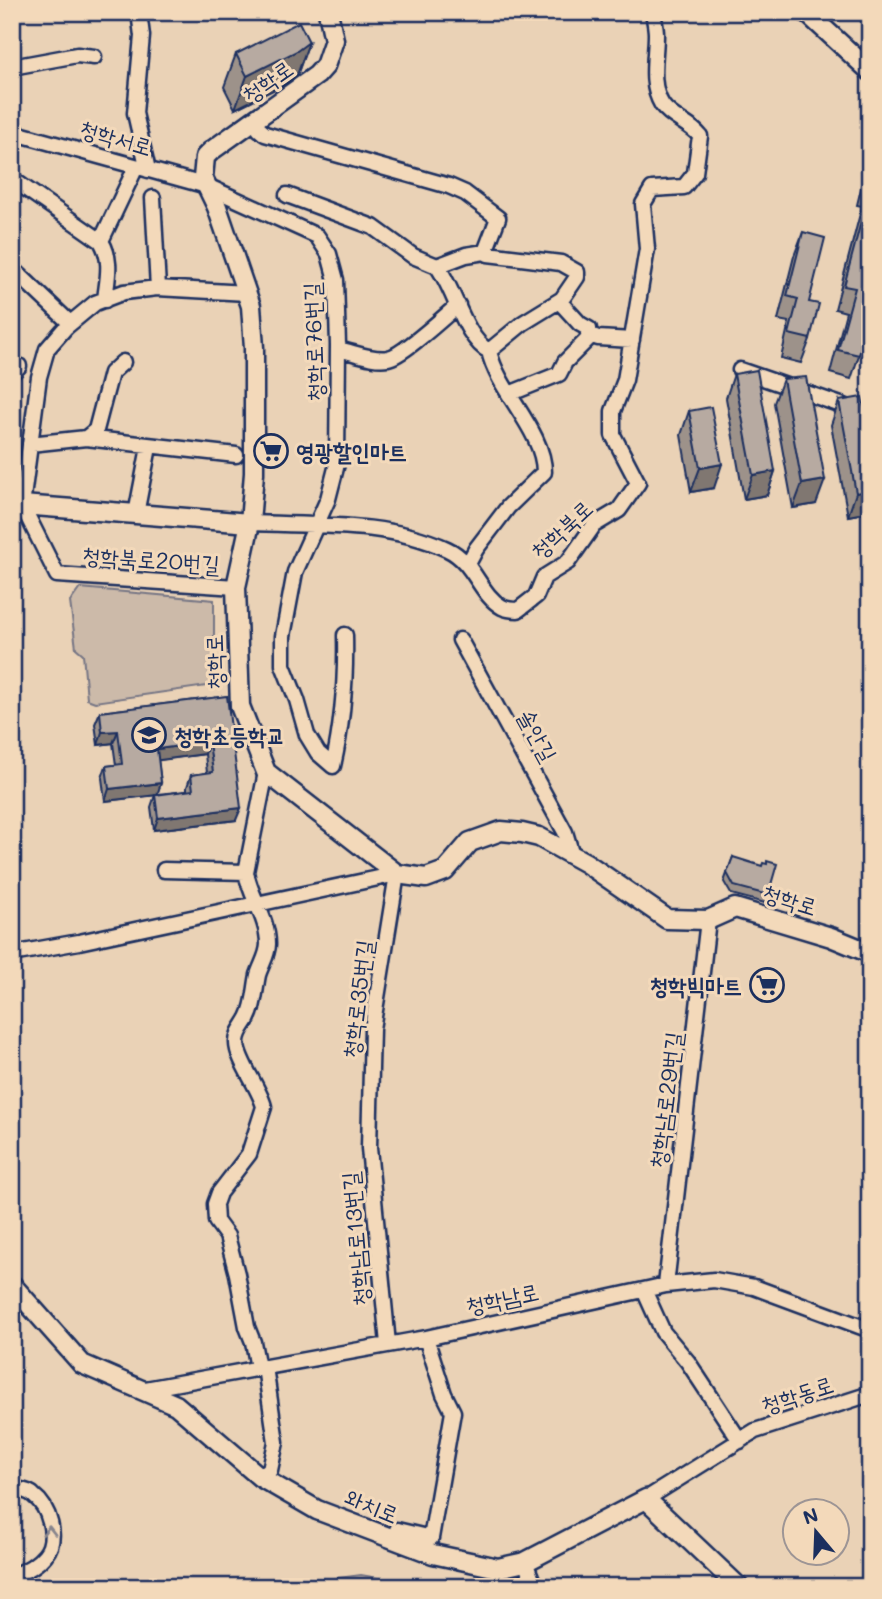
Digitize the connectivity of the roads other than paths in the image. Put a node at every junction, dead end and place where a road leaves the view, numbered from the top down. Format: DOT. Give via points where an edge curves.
graph roads {
  1 [pos="139,12"];
  2 [pos="328,12"];
  3 [pos="653,12"];
  4 [pos="806,12"];
  5 [pos="94,57"];
  6 [pos="12,67"];
  7 [pos="870,71"];
  8 [pos="255,119"];
  9 [pos="12,132"];
  10 [pos="142,168"];
  11 [pos="12,179"];
  12 [pos="207,187"];
  13 [pos="287,195"];
  14 [pos="153,198"];
  15 [pos="101,242"];
  16 [pos="485,252"];
  17 [pos="437,266"];
  18 [pos="12,268"];
  19 [pos="158,288"];
  20 [pos="247,293"];
  21 [pos="105,300"];
  22 [pos="559,301"];
  23 [pos="458,304"];
  24 [pos="70,323"];
  25 [pos="588,334"];
  26 [pos="632,340"];
  27 [pos="338,349"];
  28 [pos="489,351"];
  29 [pos="123,362"];
  30 [pos="740,370"];
  31 [pos="509,394"];
  32 [pos="870,415"];
  33 [pos="86,438"];
  34 [pos="30,444"];
  35 [pos="149,447"];
  36 [pos="236,455"];
  37 [pos="18,481"];
  38 [pos="17,507"];
  39 [pos="136,514"];
  40 [pos="250,523"];
  41 [pos="315,526"];
  42 [pos="468,564"];
  43 [pos="236,587"];
  44 [pos="345,635"];
  45 [pos="460,640"];
  46 [pos="266,772"];
  47 [pos="572,855"];
  48 [pos="164,870"];
  49 [pos="246,872"];
  50 [pos="397,874"];
  51 [pos="257,904"];
  52 [pos="708,920"];
  53 [pos="870,953"];
  54 [pos="12,954"];
  55 [pos="369,1130"];
  56 [pos="12,1285"];
  57 [pos="666,1285"];
  58 [pos="644,1290"];
  59 [pos="870,1330"];
  60 [pos="426,1338"];
  61 [pos="388,1344"];
  62 [pos="261,1367"];
  63 [pos="138,1390"];
  64 [pos="870,1394"];
  65 [pos="740,1441"];
  66 [pos="261,1477"];
  67 [pos="12,1488"];
  68 [pos="646,1499"];
  69 [pos="395,1541"];
  70 [pos="525,1562"];
  71 [pos="12,1576"];
  72 [pos="535,1587"];
  73 [pos="739,1587"];
  1 -- 10 [label="street" via="142,36 135,113"];
  2 -- 8 [label="main road, 청학로" via="334,40 325,66"];
  3 -- 26 [label="street, 청학북로" via="653,74 661,103 700,136 695,173 684,187 652,190 643,204 647,249"];
  4 -- 7 [label="main road"];
  5 -- 6 [label="street" via="77,55"];
  8 -- 12 [label="main road, 청학로" via="205,157"];
  8 -- 16 [label="street" via="265,134 465,193 498,218"];
  9 -- 10 [label="street, 청학서로"];
  10 -- 12 [label="street, 청학서로"];
  10 -- 15 [label="street"];
  11 -- 15 [label="street"];
  12 -- 20 [label="main road, 청학로"];
  12 -- 27 [label="street, 청학로76번길" via="317,236 330,254 336,280"];
  13 -- 17 [label="street" via="373,227 413,256"];
  14 -- 19 [label="street"];
  15 -- 21 [label="street" via="109,264"];
  16 -- 17 [label="street"];
  16 -- 22 [label="street" via="561,263 573,269 578,275"];
  17 -- 23 [label="street"];
  18 -- 24 [label="street"];
  19 -- 20 [label="street"];
  19 -- 21 [label="street" via="124,292"];
  20 -- 40 [label="main road, 청학로" via="254,348"];
  21 -- 24 [label="street"];
  22 -- 25 [label="street" via="589,329"];
  22 -- 28 [label="street"];
  23 -- 27 [label="street" via="389,358"];
  23 -- 28 [label="street" via="473,334"];
  24 -- 34 [label="street" via="47,349"];
  25 -- 26 [label="street"];
  25 -- 31 [label="street" via="559,374"];
  26 -- 42 [label="street, 청학북로" via="625,380 613,411 613,435 638,483 619,510 594,525 568,562 544,577 536,596 518,610 502,608"];
  27 -- 41 [label="street, 청학로76번길" via="337,464"];
  28 -- 31 [label="street"];
  29 -- 33 [label="street" via="111,373 96,430"];
  30 -- 32 [label="street"];
  31 -- 42 [label="street" via="544,457 544,471 509,507"];
  33 -- 34 [label="street"];
  33 -- 35 [label="street"];
  34 -- 37 [label="street"];
  35 -- 36 [label="street"];
  35 -- 39 [label="street"];
  37 -- 38 [label="street"];
  38 -- 39 [label="main road, 청학북로"];
  38 -- 43 [label="street, 청학북로20번길" via="57,575"];
  39 -- 40 [label="main road, 청학북로"];
  40 -- 41 [label="street, 청학북로"];
  40 -- 43 [label="main road, 청학로"];
  41 -- 42 [label="street, 청학북로" via="365,527 409,535 449,550"];
  41 -- 44 [label="street, 청학로76번길" via="295,572 283,665 307,735 333,766 345,690"];
  43 -- 46 [label="main road, 청학로" via="240,706"];
  45 -- 47 [label="street, 솔안길" via="565,832"];
  46 -- 49 [label="street"];
  46 -- 50 [label="main road"];
  47 -- 50 [label="main road, 청학로" via="539,836 501,831 470,842 445,871 426,878"];
  47 -- 52 [label="main road, 청학로" via="667,919"];
  48 -- 49 [label="street"];
  49 -- 51 [label="street"];
  50 -- 51 [label="street"];
  50 -- 55 [label="street, 청학로35번길" via="372,1029"];
  51 -- 54 [label="street"];
  51 -- 62 [label="street" via="268,947 249,1016 236,1044 264,1107 249,1154 215,1204 216,1221 227,1236 247,1327"];
  52 -- 53 [label="main road, 청학로" via="735,908"];
  52 -- 57 [label="street, 청학남로29번길"];
  55 -- 61 [label="street, 청학남로13번길"];
  56 -- 63 [label="main road, 와치로" via="82,1364"];
  57 -- 58 [label="street, 청학남로"];
  57 -- 59 [label="street, 청학남로" via="714,1280 754,1287"];
  58 -- 60 [label="street, 청학남로"];
  58 -- 65 [label="street" via="663,1332"];
  60 -- 61 [label="street, 청학남로"];
  60 -- 69 [label="street" via="453,1412 431,1538 397,1530"];
  61 -- 62 [label="street, 청학남로"];
  62 -- 63 [label="street, 청학남로"];
  62 -- 66 [label="street" via="276,1442 270,1470"];
  63 -- 66 [label="main road, 와치로" via="176,1405"];
  64 -- 65 [label="street, 청학동로" via="755,1431"];
  65 -- 68 [label="street, 청학동로"];
  66 -- 69 [label="main road, 와치로" via="317,1510"];
  71 -- 67 [label="street, one-way" via="47,1553 52,1533 49,1515 35,1496"];
  68 -- 70 [label="main road, 와치로"];
  68 -- 73 [label="main road"];
  69 -- 70 [label="main road, 와치로" via="498,1568"];
  70 -- 72 [label="street"];
}
